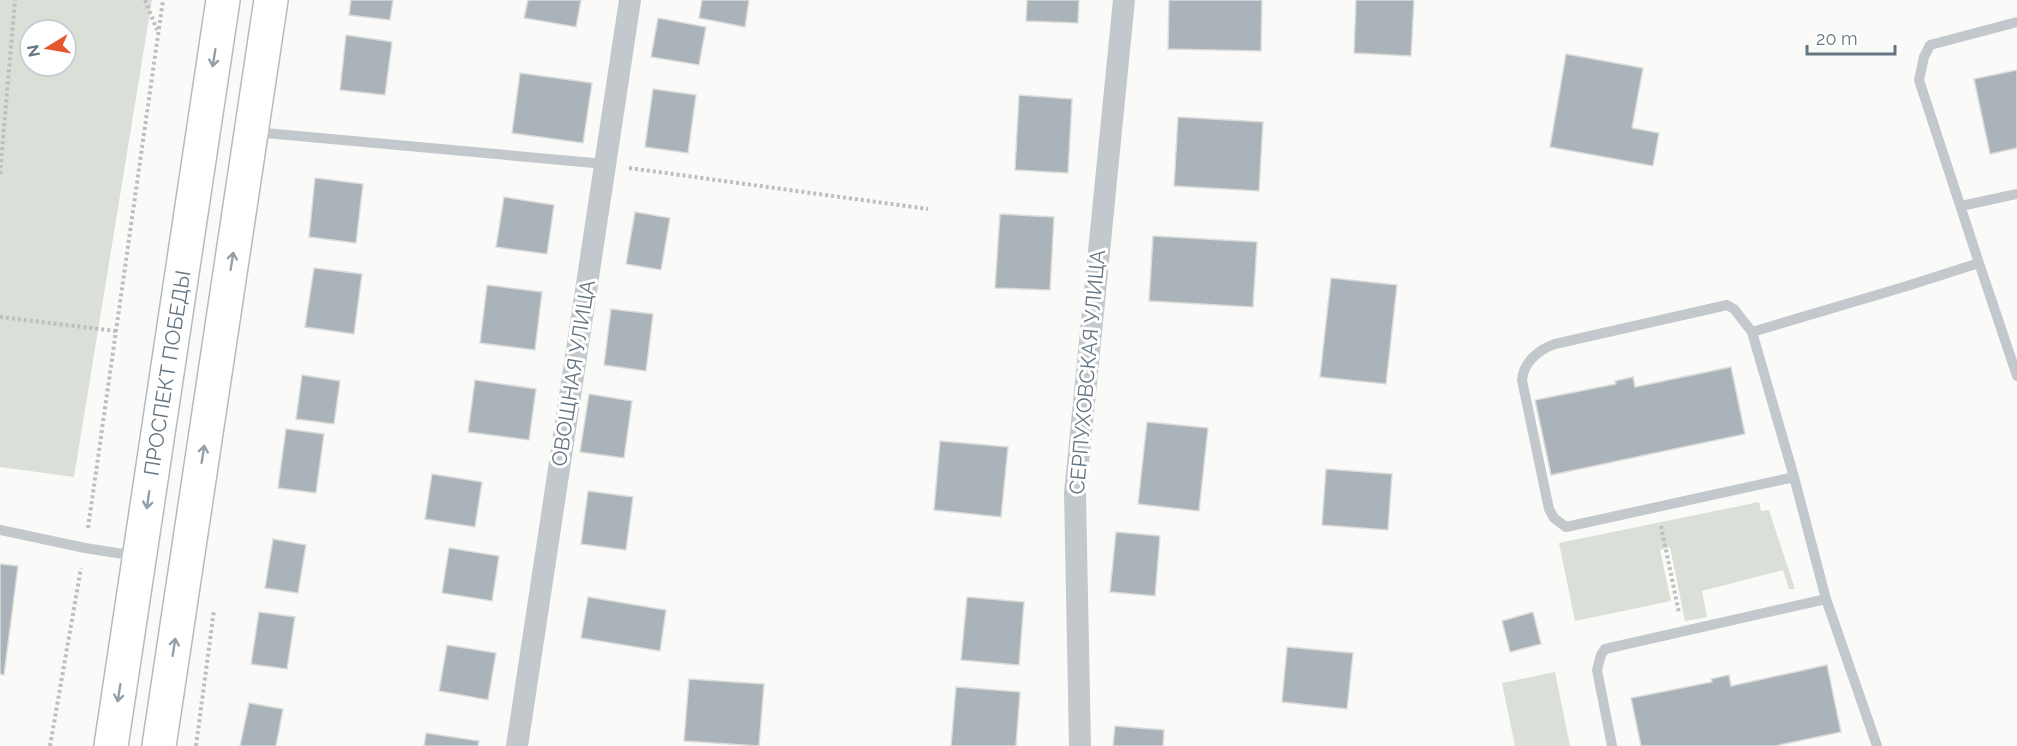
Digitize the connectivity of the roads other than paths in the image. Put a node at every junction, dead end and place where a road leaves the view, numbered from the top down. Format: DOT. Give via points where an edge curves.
graph roads {
  1 [pos="223,0"];
  2 [pos="271,0"];
  3 [pos="630,0"];
  4 [pos="1124,0"];
  5 [pos="2017,22"];
  6 [pos="251,132"];
  7 [pos="604,164"];
  8 [pos="2017,194"];
  9 [pos="1961,206"];
  10 [pos="1979,263"];
  11 [pos="1752,332"];
  12 [pos="2017,376"];
  13 [pos="1794,477"];
  14 [pos="0,530"];
  15 [pos="139,556"];
  16 [pos="1826,599"];
  17 [pos="111,746"];
  18 [pos="159,746"];
  19 [pos="517,746"];
  20 [pos="1080,746"];
  21 [pos="1612,746"];
  22 [pos="1877,746"];
  1 -- 15 [label="main road, ПРОСПЕКТ ПОБЕДЫ, one-way"];
  2 -- 6 [label="main road"];
  3 -- 7 [label="street, ОВОЩНАЯ УЛИЦА"];
  4 -- 20 [label="street, СЕРПУХОВСКАЯ УЛИЦА" via="1075,493"];
  5 -- 9 [label="lane" via="1930,45 1924,57 1919,81"];
  6 -- 7 [label="lane"];
  18 -- 6 [label="main road, one-way"];
  7 -- 19 [label="street, ОВОЩНАЯ УЛИЦА"];
  8 -- 9 [label="lane"];
  9 -- 10 [label="lane"];
  10 -- 11 [label="lane"];
  10 -- 12 [label="lane"];
  11 -- 13 [label="lane"];
  11 -- 13 [label="lane" via="1726,305 1555,344 1537,353 1523,372 1522,380 1549,508 1566,527"];
  13 -- 16 [label="lane"];
  14 -- 15 [label="lane"];
  15 -- 17 [label="main road, ПРОСПЕКТ ПОБЕДЫ, one-way"];
  16 -- 21 [label="lane" via="1605,649 1597,670"];
  16 -- 22 [label="lane"];
}
